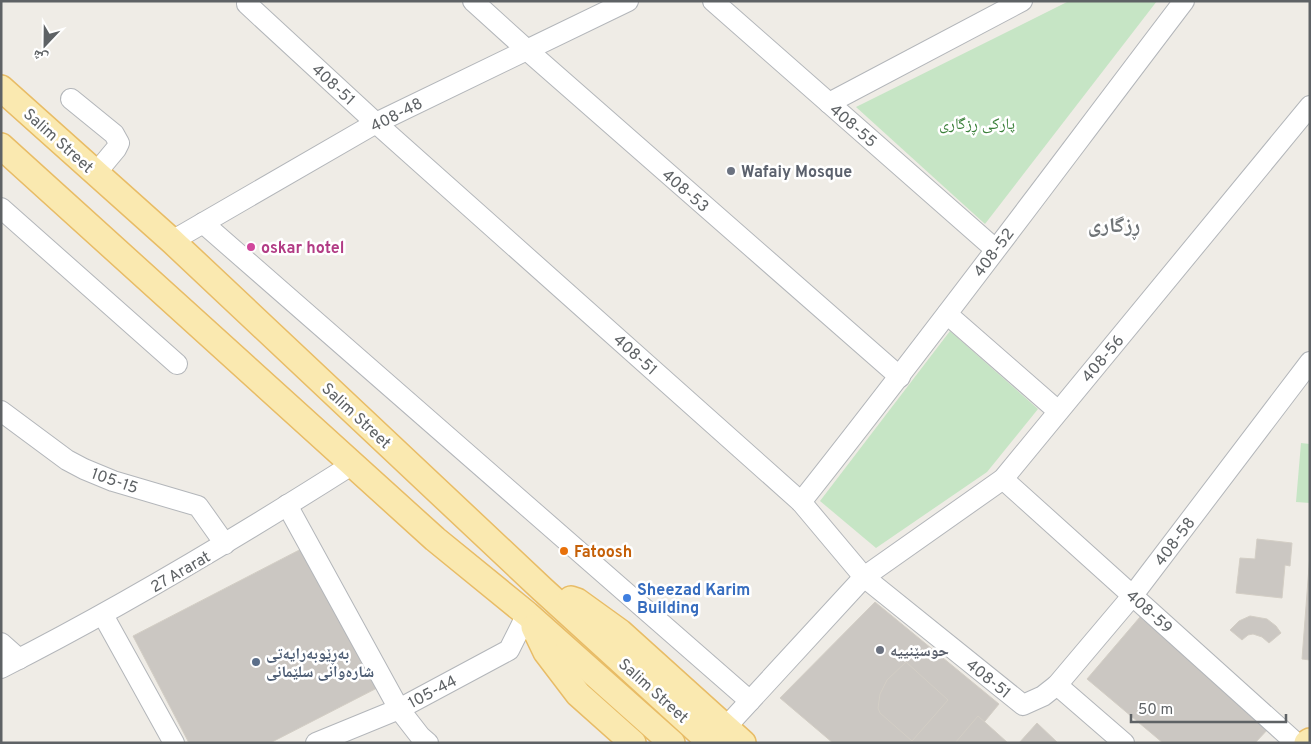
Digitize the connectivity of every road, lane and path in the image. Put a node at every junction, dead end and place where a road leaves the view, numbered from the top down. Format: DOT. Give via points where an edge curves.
graph roads {
  1 [pos="474,1"];
  2 [pos="628,1"];
  3 [pos="713,1"];
  4 [pos="1022,1"];
  5 [pos="1184,1"];
  6 [pos="247,4"];
  7 [pos="527,50"];
  8 [pos="1,88"];
  9 [pos="71,99"];
  10 [pos="829,104"];
  11 [pos="1310,106"];
  12 [pos="376,123"];
  13 [pos="1,146"];
  14 [pos="96,173"];
  15 [pos="1,208"];
  16 [pos="203,223"];
  17 [pos="172,241"];
  18 [pos="995,248"];
  19 [pos="947,314"];
  20 [pos="1310,362"];
  21 [pos="177,364"];
  22 [pos="900,377"];
  23 [pos="1,411"];
  24 [pos="1058,411"];
  25 [pos="353,464"];
  26 [pos="1003,479"];
  27 [pos="801,502"];
  28 [pos="287,506"];
  29 [pos="225,544"];
  30 [pos="864,577"];
  31 [pos="542,589"];
  32 [pos="1132,595"];
  33 [pos="527,614"];
  34 [pos="104,615"];
  35 [pos="1,643"];
  36 [pos="10,664"];
  37 [pos="1057,685"];
  38 [pos="750,701"];
  39 [pos="1023,705"];
  40 [pos="399,709"];
  41 [pos="727,737"];
  42 [pos="174,743"];
  43 [pos="316,743"];
  44 [pos="428,743"];
  45 [pos="633,743"];
  46 [pos="672,743"];
  47 [pos="1124,743"];
  48 [pos="1296,743"];
  1 -- 7 [label="street, 408-53"];
  2 -- 7 [label="street, 408-48"];
  3 -- 10 [label="street, 408-55"];
  4 -- 10 [label="street"];
  5 -- 18 [label="street, 408-52"];
  6 -- 12 [label="street, 408-51"];
  7 -- 12 [label="street, 408-48"];
  7 -- 22 [label="street, 408-53"];
  8 -- 14 [label="main road, Salim Street"];
  9 -- 14 [label="street" via="114,134 119,143"];
  10 -- 18 [label="street, 408-55"];
  11 -- 24 [label="street, 408-56"];
  12 -- 16 [label="street, 408-48"];
  12 -- 27 [label="street, 408-51"];
  13 -- 25 [label="main road, Salim Street"];
  14 -- 17 [label="main road, Salim Street"];
  15 -- 21 [label="street"];
  16 -- 17 [label="street, 408-48"];
  16 -- 38 [label="street"];
  17 -- 31 [label="main road, Salim Street"];
  18 -- 19 [label="street, 408-52"];
  19 -- 22 [label="street, 408-52"];
  19 -- 24 [label="street"];
  20 -- 32 [label="street, 408-58"];
  22 -- 27 [label="street, 408-52"];
  23 -- 29 [label="street, 105-15" via="84,469 198,506"];
  24 -- 26 [label="street, 408-56"];
  25 -- 28 [label="street, 27 Ararat"];
  25 -- 33 [label="main road, Salim Street" via="435,539"];
  26 -- 30 [label="street, 408-56"];
  26 -- 32 [label="street, 408-59"];
  27 -- 30 [label="street, 408-51"];
  28 -- 29 [label="street, 27 Ararat"];
  28 -- 40 [label="street"];
  29 -- 34 [label="street, 27 Ararat"];
  30 -- 38 [label="street, 408-56"];
  30 -- 39 [label="street, 408-51"];
  31 -- 41 [label="main road, Salim Street" via="670,704"];
  31 -- 41 [label="main road" via="577,601 620,632"];
  32 -- 37 [label="street, 408-58"];
  32 -- 48 [label="street, 408-59"];
  33 -- 40 [label="street, 105-44" via="509,650"];
  33 -- 45 [label="main road" via="546,652 578,694"];
  33 -- 46 [label="main road, Salim Street"];
  34 -- 36 [label="street, 27 Ararat"];
  34 -- 42 [label="street"];
  35 -- 36 [label="street"];
  37 -- 39 [label="street, 408-58"];
  37 -- 47 [label="street"];
  38 -- 41 [label="street, 408-56"];
  40 -- 43 [label="street, 105-44"];
  40 -- 44 [label="street"];
}
